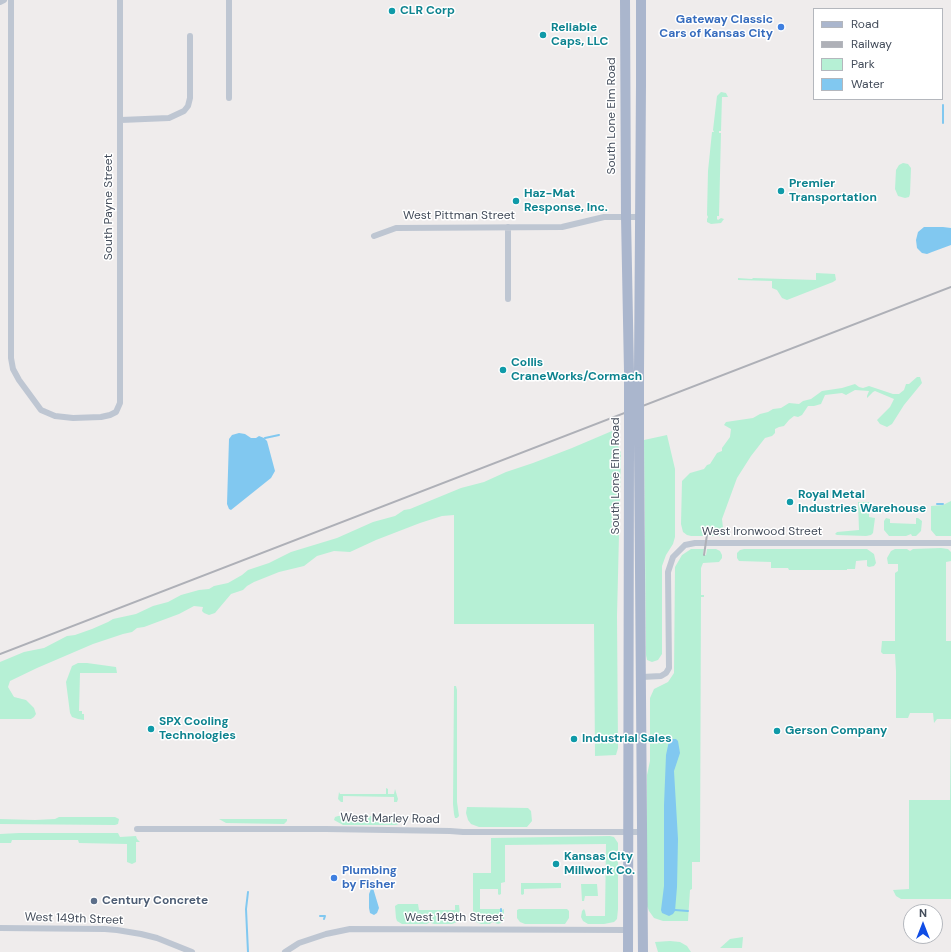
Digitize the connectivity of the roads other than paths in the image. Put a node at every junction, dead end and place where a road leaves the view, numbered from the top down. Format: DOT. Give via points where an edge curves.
graph roads {
  1 [pos="4,0"];
  2 [pos="11,0"];
  3 [pos="120,0"];
  4 [pos="229,0"];
  5 [pos="625,0"];
  6 [pos="640,0"];
  7 [pos="0,2"];
  8 [pos="190,36"];
  9 [pos="229,98"];
  10 [pos="121,120"];
  11 [pos="626,217"];
  12 [pos="641,218"];
  13 [pos="508,227"];
  14 [pos="374,236"];
  15 [pos="508,299"];
  16 [pos="951,543"];
  17 [pos="642,677"];
  18 [pos="137,829"];
  19 [pos="628,831"];
  20 [pos="642,832"];
  21 [pos="0,928"];
  22 [pos="628,930"];
  23 [pos="192,952"];
  24 [pos="285,952"];
  25 [pos="628,952"];
  26 [pos="643,952"];
  1 -- 7 [label="street"];
  2 -- 10 [label="street, South Payne Street" via="10,352 13,369 19,380 41,410 55,416 101,417 116,412 120,403"];
  3 -- 10 [label="street, South Payne Street"];
  4 -- 9 [label="street"];
  5 -- 11 [label="main road, South Lone Elm Road"];
  6 -- 12 [label="main road, South Lone Elm Road"];
  8 -- 10 [label="street" via="190,98 184,111 162,118"];
  11 -- 12 [label="street, West Pittman Street"];
  11 -- 13 [label="street, West Pittman Street" via="604,217 562,227"];
  11 -- 19 [label="main road, South Lone Elm Road, bridge" via="629,372"];
  12 -- 17 [label="main road, South Lone Elm Road, bridge" via="639,443"];
  13 -- 14 [label="street, West Pittman Street" via="396,228"];
  13 -- 15 [label="street"];
  16 -- 17 [label="street, West Ironwood Street" via="695,543 685,546 673,557 668,572 669,668 661,676"];
  17 -- 20 [label="main road, South Lone Elm Road"];
  18 -- 19 [label="street, West Marley Road"];
  19 -- 20 [label="street, West Marley Road"];
  19 -- 22 [label="main road, South Lone Elm Road"];
  20 -- 26 [label="main road, South Lone Elm Road"];
  21 -- 23 [label="street, West 149th Street" via="117,930 156,938"];
  22 -- 24 [label="street, West 149th Street" via="350,929 299,943"];
  22 -- 25 [label="main road, South Lone Elm Road"];
}
